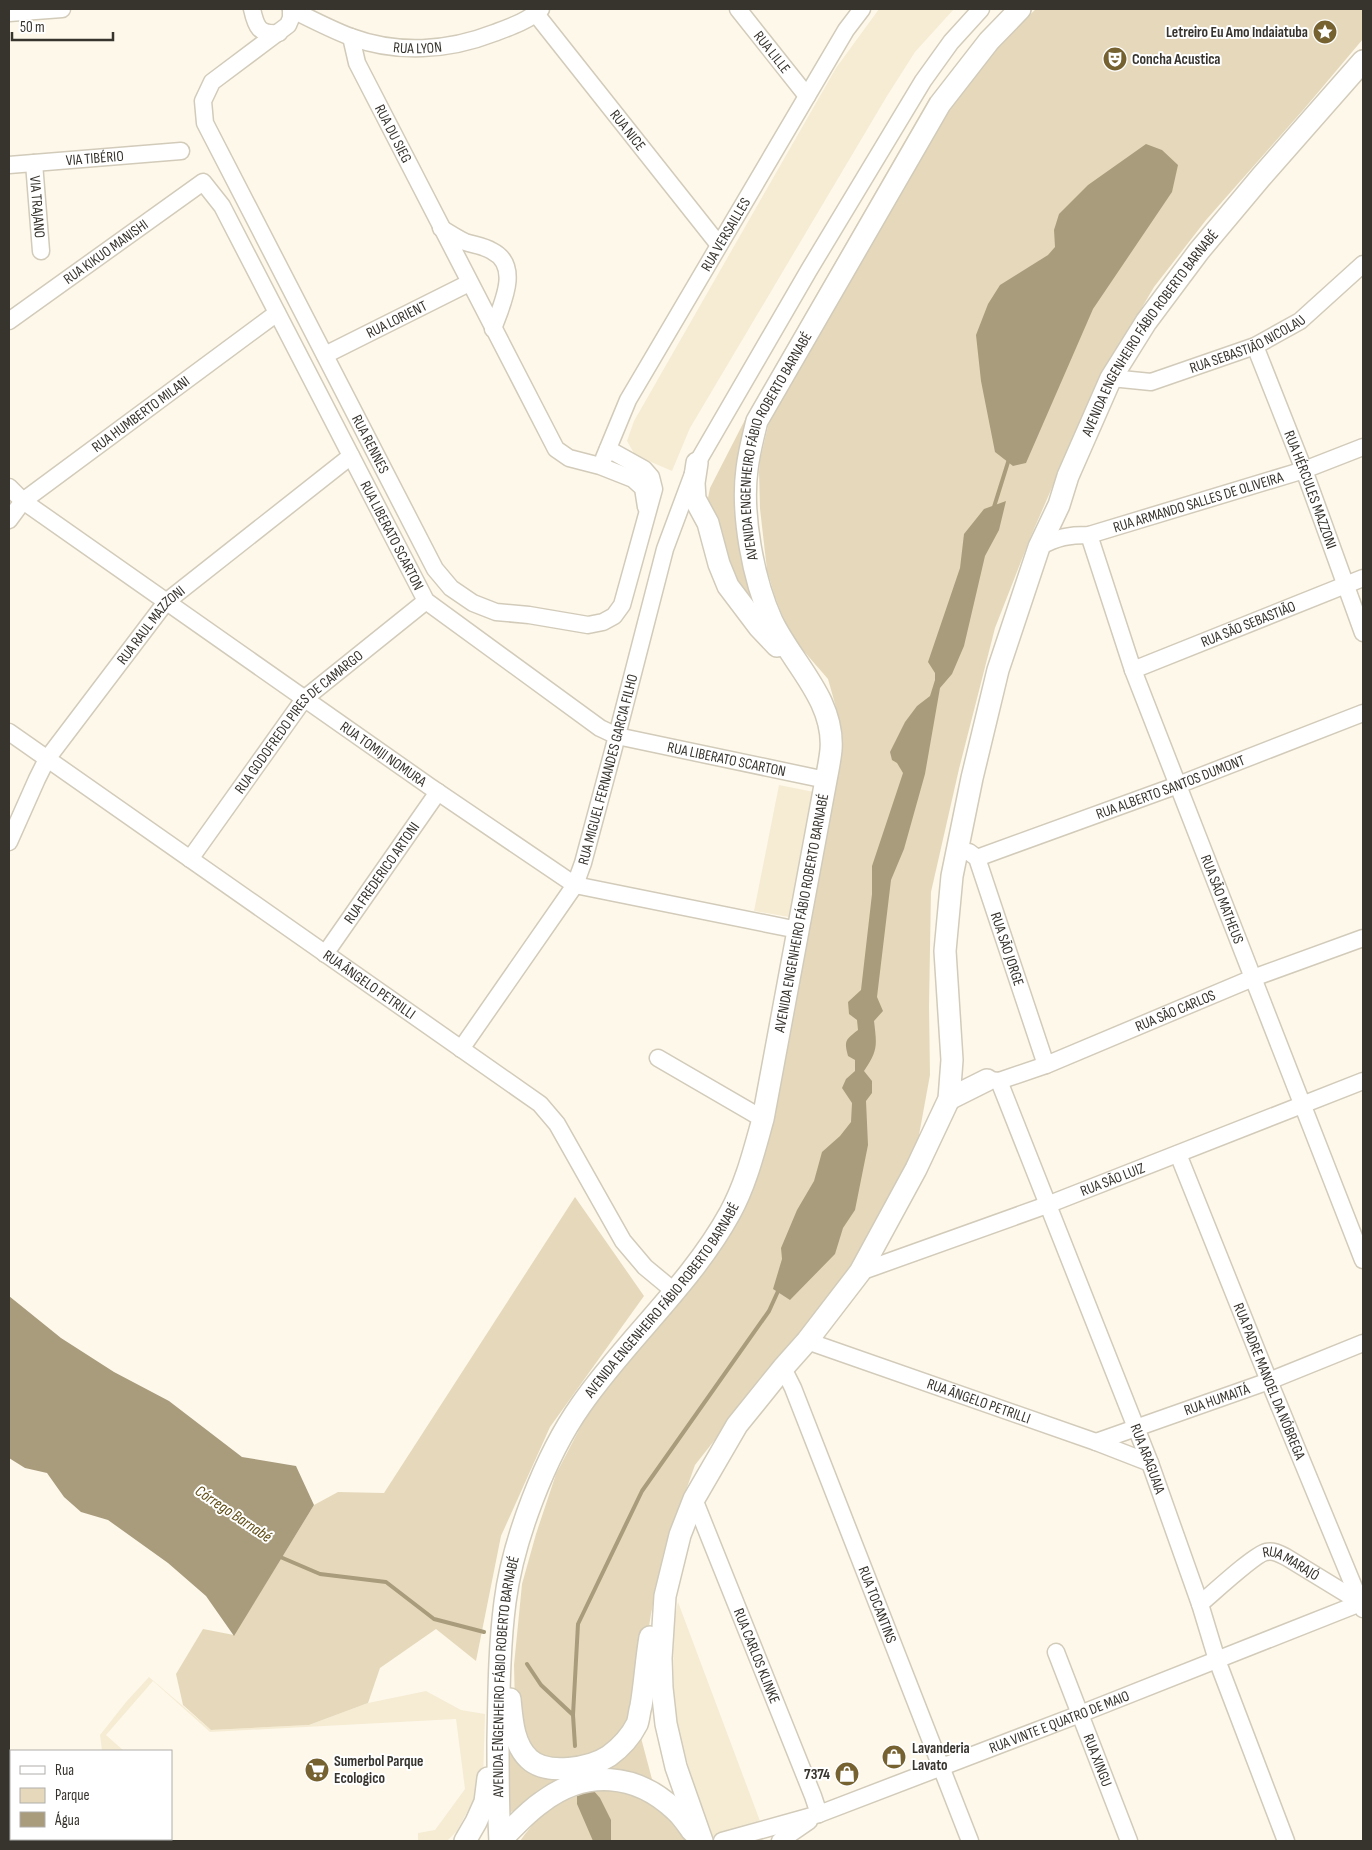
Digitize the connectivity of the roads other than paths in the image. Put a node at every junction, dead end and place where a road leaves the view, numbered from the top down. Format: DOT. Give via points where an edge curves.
graph roads {
  1 [pos="62,9"];
  2 [pos="291,9"];
  3 [pos="738,9"];
  4 [pos="862,9"];
  5 [pos="981,9"];
  6 [pos="1020,9"];
  7 [pos="539,11"];
  8 [pos="9,13"];
  9 [pos="254,16"];
  10 [pos="279,33"];
  11 [pos="351,37"];
  12 [pos="243,58"];
  13 [pos="1363,61"];
  14 [pos="807,96"];
  15 [pos="181,151"];
  16 [pos="34,163"];
  17 [pos="9,165"];
  18 [pos="203,182"];
  19 [pos="441,228"];
  20 [pos="719,245"];
  21 [pos="41,251"];
  22 [pos="1363,264"];
  23 [pos="469,283"];
  24 [pos="277,313"];
  25 [pos="9,322"];
  26 [pos="493,329"];
  27 [pos="1255,346"];
  28 [pos="325,355"];
  29 [pos="1111,378"];
  30 [pos="1363,447"];
  31 [pos="608,449"];
  32 [pos="351,456"];
  33 [pos="697,463"];
  34 [pos="600,466"];
  35 [pos="1304,470"];
  36 [pos="9,487"];
  37 [pos="23,501"];
  38 [pos="647,516"];
  39 [pos="9,520"];
  40 [pos="1090,535"];
  41 [pos="1039,547"];
  42 [pos="1363,578"];
  43 [pos="1345,585"];
  44 [pos="426,601"];
  45 [pos="166,602"];
  46 [pos="1363,633"];
  47 [pos="1132,670"];
  48 [pos="804,672"];
  49 [pos="304,699"];
  50 [pos="1363,713"];
  51 [pos="9,732"];
  52 [pos="617,736"];
  53 [pos="47,759"];
  54 [pos="826,780"];
  55 [pos="1178,786"];
  56 [pos="438,792"];
  57 [pos="9,842"];
  58 [pos="958,842"];
  59 [pos="977,858"];
  60 [pos="190,859"];
  61 [pos="575,885"];
  62 [pos="798,930"];
  63 [pos="1363,938"];
  64 [pos="325,954"];
  65 [pos="1253,978"];
  66 [pos="461,1049"];
  67 [pos="658,1058"];
  68 [pos="952,1060"];
  69 [pos="1046,1065"];
  70 [pos="993,1081"];
  71 [pos="1363,1081"];
  72 [pos="948,1099"];
  73 [pos="1302,1106"];
  74 [pos="762,1119"];
  75 [pos="1178,1154"];
  76 [pos="1047,1205"];
  77 [pos="1363,1260"];
  78 [pos="860,1272"];
  79 [pos="674,1291"];
  80 [pos="808,1341"];
  81 [pos="1363,1343"];
  82 [pos="783,1368"];
  83 [pos="1269,1381"];
  84 [pos="1135,1428"];
  85 [pos="1096,1442"];
  86 [pos="1150,1464"];
  87 [pos="694,1499"];
  88 [pos="665,1596"];
  89 [pos="1200,1604"];
  90 [pos="1363,1604"];
  91 [pos="501,1650"];
  92 [pos="1056,1652"];
  93 [pos="1217,1660"];
  94 [pos="1080,1714"];
  95 [pos="498,1734"];
  96 [pos="942,1767"];
  97 [pos="819,1814"];
  98 [pos="465,1841"];
  99 [pos="499,1841"];
  100 [pos="701,1841"];
  101 [pos="722,1841"];
  102 [pos="780,1841"];
  103 [pos="970,1841"];
  104 [pos="1129,1841"];
  105 [pos="1286,1841"];
  1 -- 8 [label="street"];
  2 -- 10 [label="street, RUA LYON" via="288,25"];
  2 -- 11 [label="street, RUA LYON"];
  3 -- 14 [label="street, RUA LILLE"];
  4 -- 14 [label="street, RUA VERSAILLES"];
  5 -- 33 [label="street, RUA MIGUEL FERNANDES GARCIA FILHO" via="923,81"];
  6 -- 48 [label="main road, AVENIDA ENGENHEIRO FÁBIO ROBERTO BARNABÉ" via="989,41 940,104 757,420 746,471 749,541 773,622"];
  7 -- 11 [label="street, RUA LYON" via="470,42 426,49 379,45"];
  7 -- 20 [label="street, RUA NICE"];
  9 -- 10 [label="street" via="261,31"];
  9 -- 12 [label="street, RUA RENNES" via="254,34"];
  10 -- 12 [label="street, RUA RENNES"];
  11 -- 19 [label="street, RUA DU SIEG" via="357,63"];
  12 -- 28 [label="street, RUA RENNES" via="212,82 202,101 205,123"];
  13 -- 29 [label="main road, AVENIDA ENGENHEIRO FÁBIO ROBERTO BARNABÉ" via="1199,252 1146,322"];
  14 -- 20 [label="street, RUA VERSAILLES"];
  15 -- 16 [label="street, VIA TIBÉRIO"];
  16 -- 17 [label="street, VIA TIBÉRIO"];
  16 -- 21 [label="street, VIA TRAJANO"];
  18 -- 24 [label="street, RUA LIBERATO SCARTON" via="222,206"];
  18 -- 25 [label="street, RUA KIKUO MANISHI"];
  19 -- 23 [label="street, RUA DU SIEG"];
  19 -- 26 [label="street" via="464,241 493,251 505,262 508,276 505,293"];
  20 -- 31 [label="street, RUA VERSAILLES" via="628,400"];
  22 -- 27 [label="street, RUA SEBASTIÃO NICOLAU" via="1300,321"];
  23 -- 26 [label="street, RUA DU SIEG"];
  23 -- 28 [label="street, RUA LORIENT"];
  24 -- 32 [label="street, RUA LIBERATO SCARTON"];
  24 -- 37 [label="street, RUA HUMBERTO MILANI"];
  26 -- 34 [label="street, RUA DU SIEG" via="556,449 569,458"];
  27 -- 29 [label="street, RUA SEBASTIÃO NICOLAU" via="1151,382"];
  27 -- 35 [label="street, RUA HÉRCULES MAZZONI"];
  28 -- 38 [label="street, RUA RENNES" via="435,569 451,588 473,603 496,612 588,625 603,622 614,616 622,605"];
  29 -- 41 [label="main road, AVENIDA ENGENHEIRO FÁBIO ROBERTO BARNABÉ"];
  30 -- 35 [label="street, RUA ARMANDO SALLES DE OLIVEIRA"];
  31 -- 34 [label="street, RUA VERSAILLES"];
  31 -- 38 [label="street, RUA RENNES" via="644,469 651,477 654,489"];
  32 -- 44 [label="street, RUA LIBERATO SCARTON"];
  32 -- 45 [label="street, RUA RAUL MAZZONI"];
  33 -- 48 [label="main road" via="695,499 708,523 728,586 759,627"];
  33 -- 52 [label="street, RUA MIGUEL FERNANDES GARCIA FILHO" via="665,549"];
  34 -- 38 [label="street, RUA RENNES" via="632,479 643,488"];
  35 -- 40 [label="street, RUA ARMANDO SALLES DE OLIVEIRA"];
  35 -- 43 [label="street, RUA HÉRCULES MAZZONI"];
  36 -- 37 [label="street, RUA TOMIJI NOMURA"];
  37 -- 39 [label="street, RUA HUMBERTO MILANI"];
  37 -- 45 [label="street, RUA TOMIJI NOMURA"];
  40 -- 41 [label="street, RUA ARMANDO SALLES DE OLIVEIRA" via="1054,539"];
  40 -- 47 [label="street, RUA SÃO MATHEUS"];
  41 -- 58 [label="main road, AVENIDA ENGENHEIRO FÁBIO ROBERTO BARNABÉ" via="998,670"];
  42 -- 43 [label="street, RUA SÃO SEBASTIÃO"];
  43 -- 46 [label="street, RUA HÉRCULES MAZZONI"];
  43 -- 47 [label="street, RUA SÃO SEBASTIÃO"];
  44 -- 49 [label="street, RUA GODOFREDO PIRES DE CAMARGO"];
  44 -- 52 [label="street, RUA LIBERATO SCARTON" via="600,728"];
  45 -- 49 [label="street, RUA TOMIJI NOMURA"];
  45 -- 53 [label="street, RUA RAUL MAZZONI"];
  47 -- 55 [label="street, RUA SÃO MATHEUS"];
  48 -- 54 [label="main road, AVENIDA ENGENHEIRO FÁBIO ROBERTO BARNABÉ" via="820,698 829,725 831,748"];
  49 -- 56 [label="street, RUA TOMIJI NOMURA"];
  49 -- 60 [label="street, RUA GODOFREDO PIRES DE CAMARGO"];
  50 -- 55 [label="street, RUA ALBERTO SANTOS DUMONT"];
  51 -- 53 [label="street, RUA ÂNGELO PETRILLI"];
  52 -- 54 [label="street, RUA LIBERATO SCARTON"];
  52 -- 61 [label="street, RUA MIGUEL FERNANDES GARCIA FILHO"];
  53 -- 57 [label="street, RUA RAUL MAZZONI"];
  53 -- 60 [label="street, RUA ÂNGELO PETRILLI"];
  54 -- 62 [label="main road, AVENIDA ENGENHEIRO FÁBIO ROBERTO BARNABÉ"];
  55 -- 59 [label="street, RUA ALBERTO SANTOS DUMONT"];
  55 -- 65 [label="street, RUA SÃO MATHEUS"];
  56 -- 61 [label="street, RUA TOMIJI NOMURA"];
  56 -- 64 [label="street, RUA FREDERICO ARTONI"];
  58 -- 59 [label="street"];
  58 -- 68 [label="main road, AVENIDA ENGENHEIRO FÁBIO ROBERTO BARNABÉ" via="944,951"];
  59 -- 69 [label="street, RUA SÃO JORGE"];
  60 -- 64 [label="street, RUA ÂNGELO PETRILLI"];
  61 -- 62 [label="street, RUA TOMIJI NOMURA"];
  61 -- 66 [label="street, RUA MIGUEL FERNANDES GARCIA FILHO"];
  62 -- 74 [label="main road, AVENIDA ENGENHEIRO FÁBIO ROBERTO BARNABÉ"];
  63 -- 65 [label="street, RUA SÃO CARLOS"];
  64 -- 66 [label="street, RUA ÂNGELO PETRILLI"];
  65 -- 69 [label="street, RUA SÃO CARLOS"];
  65 -- 73 [label="street, RUA SÃO MATHEUS"];
  66 -- 79 [label="street, RUA ÂNGELO PETRILLI" via="540,1104 557,1124 623,1241 645,1267"];
  67 -- 74 [label="street"];
  68 -- 70 [label="main road"];
  68 -- 72 [label="main road, AVENIDA ENGENHEIRO FÁBIO ROBERTO BARNABÉ"];
  69 -- 70 [label="street, RUA SÃO CARLOS"];
  70 -- 72 [label="main road"];
  70 -- 76 [label="street, RUA ARAGUAIA"];
  71 -- 73 [label="street, RUA SÃO LUIZ"];
  72 -- 78 [label="main road, AVENIDA ENGENHEIRO FÁBIO ROBERTO BARNABÉ" via="916,1169"];
  73 -- 75 [label="street, RUA SÃO LUIZ"];
  73 -- 77 [label="street, RUA SÃO MATHEUS"];
  74 -- 79 [label="main road, AVENIDA ENGENHEIRO FÁBIO ROBERTO BARNABÉ" via="753,1156 731,1212 714,1241"];
  75 -- 76 [label="street, RUA SÃO LUIZ"];
  75 -- 83 [label="street, RUA PADRE MANOEL DA NÓBREGA"];
  76 -- 78 [label="street, RUA SÃO LUIZ"];
  76 -- 84 [label="street, RUA ARAGUAIA"];
  78 -- 80 [label="main road, AVENIDA ENGENHEIRO FÁBIO ROBERTO BARNABÉ"];
  79 -- 91 [label="main road, AVENIDA ENGENHEIRO FÁBIO ROBERTO BARNABÉ" via="612,1362 559,1440 519,1538 505,1600"];
  80 -- 82 [label="main road, AVENIDA ENGENHEIRO FÁBIO ROBERTO BARNABÉ"];
  80 -- 85 [label="street, RUA ÂNGELO PETRILLI"];
  81 -- 83 [label="street, RUA HUMAITÁ"];
  82 -- 87 [label="main road, AVENIDA ENGENHEIRO FÁBIO ROBERTO BARNABÉ" via="737,1425"];
  82 -- 96 [label="street, RUA TOCANTINS"];
  83 -- 84 [label="street, RUA HUMAITÁ"];
  83 -- 90 [label="street, RUA PADRE MANOEL DA NÓBREGA"];
  84 -- 85 [label="street, RUA HUMAITÁ"];
  84 -- 86 [label="street, RUA ARAGUAIA"];
  85 -- 86 [label="street, RUA ÂNGELO PETRILLI"];
  86 -- 89 [label="street, RUA ARAGUAIA"];
  87 -- 88 [label="main road, AVENIDA ENGENHEIRO FÁBIO ROBERTO BARNABÉ" via="680,1535"];
  87 -- 97 [label="street, RUA CARLOS KLINKE"];
  88 -- 91 [label="main road" via="654,1616 649,1638 637,1723 619,1748 595,1762 564,1769 547,1768 530,1760 514,1729 510,1672"];
  88 -- 100 [label="main road, AVENIDA ENGENHEIRO FÁBIO ROBERTO BARNABÉ" via="661,1658 666,1724 676,1767"];
  89 -- 90 [label="street, RUA MARAJÓ" via="1266,1552 1286,1557"];
  89 -- 93 [label="street, RUA ARAGUAIA"];
  90 -- 93 [label="street, RUA VINTE E QUATRO DE MAIO"];
  91 -- 95 [label="main road, AVENIDA ENGENHEIRO FÁBIO ROBERTO BARNABÉ"];
  92 -- 94 [label="street, RUA XINGU"];
  93 -- 94 [label="street, RUA VINTE E QUATRO DE MAIO"];
  93 -- 105 [label="street, RUA ARAGUAIA"];
  94 -- 96 [label="street, RUA VINTE E QUATRO DE MAIO"];
  94 -- 104 [label="street, RUA XINGU"];
  95 -- 98 [label="main road" via="491,1754 485,1802"];
  95 -- 99 [label="main road, AVENIDA ENGENHEIRO FÁBIO ROBERTO BARNABÉ"];
  96 -- 97 [label="street, RUA VINTE E QUATRO DE MAIO"];
  96 -- 103 [label="street, RUA TOCANTINS"];
  97 -- 101 [label="street, RUA VINTE E QUATRO DE MAIO"];
  97 -- 102 [label="street"];
  99 -- 100 [label="main road" via="528,1813 560,1791 591,1780 610,1779 641,1786 661,1798 677,1811"];
}
